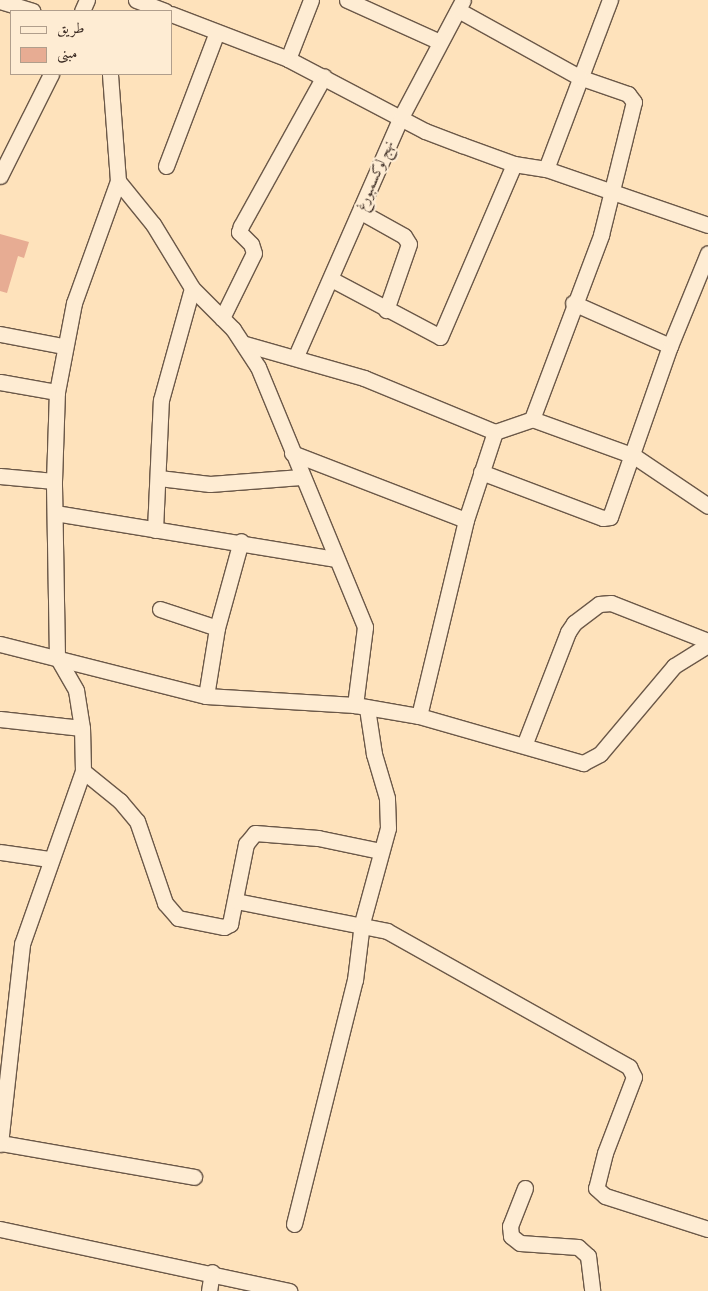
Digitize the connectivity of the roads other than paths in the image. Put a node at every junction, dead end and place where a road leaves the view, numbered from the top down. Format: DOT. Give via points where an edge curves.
graph roads {
  1 [pos="136,0"];
  2 [pos="311,0"];
  3 [pos="347,0"];
  4 [pos="610,0"];
  5 [pos="0,1"];
  6 [pos="460,5"];
  7 [pos="29,10"];
  8 [pos="162,10"];
  9 [pos="172,14"];
  10 [pos="217,32"];
  11 [pos="440,42"];
  12 [pos="288,59"];
  13 [pos="50,75"];
  14 [pos="110,75"];
  15 [pos="324,76"];
  16 [pos="579,77"];
  17 [pos="401,116"];
  18 [pos="514,164"];
  19 [pos="166,166"];
  20 [pos="546,169"];
  21 [pos="0,176"];
  22 [pos="118,181"];
  23 [pos="612,193"];
  24 [pos="361,212"];
  25 [pos="708,225"];
  26 [pos="708,252"];
  27 [pos="331,279"];
  28 [pos="192,288"];
  29 [pos="573,303"];
  30 [pos="386,310"];
  31 [pos="222,318"];
  32 [pos="0,334"];
  33 [pos="245,344"];
  34 [pos="63,346"];
  35 [pos="670,346"];
  36 [pos="296,356"];
  37 [pos="0,382"];
  38 [pos="57,392"];
  39 [pos="532,419"];
  40 [pos="494,432"];
  41 [pos="292,453"];
  42 [pos="634,456"];
  43 [pos="481,472"];
  44 [pos="0,476"];
  45 [pos="301,477"];
  46 [pos="159,478"];
  47 [pos="54,481"];
  48 [pos="708,506"];
  49 [pos="55,513"];
  50 [pos="466,520"];
  51 [pos="155,530"];
  52 [pos="241,541"];
  53 [pos="336,559"];
  54 [pos="160,609"];
  55 [pos="217,628"];
  56 [pos="708,641"];
  57 [pos="0,644"];
  58 [pos="708,645"];
  59 [pos="56,657"];
  60 [pos="206,696"];
  61 [pos="361,706"];
  62 [pos="419,716"];
  63 [pos="0,719"];
  64 [pos="82,728"];
  65 [pos="525,743"];
  66 [pos="83,771"];
  67 [pos="380,851"];
  68 [pos="0,852"];
  69 [pos="49,859"];
  70 [pos="236,901"];
  71 [pos="362,923"];
  72 [pos="7,1014"];
  73 [pos="2,1120"];
  74 [pos="0,1143"];
  75 [pos="194,1177"];
  76 [pos="525,1188"];
  77 [pos="294,1224"];
  78 [pos="0,1229"];
  79 [pos="708,1229"];
  80 [pos="212,1272"];
  81 [pos="209,1291"];
  82 [pos="289,1291"];
  83 [pos="592,1291"];
  1 -- 8 [label="street"];
  2 -- 12 [label="street"];
  3 -- 11 [label="street"];
  4 -- 16 [label="street"];
  5 -- 7 [label="street"];
  6 -- 11 [label="street, نهج لوكسمبورغ"];
  6 -- 16 [label="street"];
  9 -- 10 [label="street"];
  10 -- 12 [label="street"];
  10 -- 19 [label="street"];
  11 -- 17 [label="street, نهج لوكسمبورغ"];
  12 -- 15 [label="street"];
  13 -- 21 [label="street"];
  14 -- 22 [label="street"];
  15 -- 17 [label="street"];
  15 -- 31 [label="street" via="241,226 242,237 251,244 254,253"];
  16 -- 20 [label="street"];
  16 -- 23 [label="street" via="628,94 634,102"];
  17 -- 18 [label="street" via="425,131"];
  17 -- 24 [label="street, نهج لوكسمبورغ"];
  18 -- 20 [label="street"];
  18 -- 30 [label="street" via="442,335 435,337"];
  20 -- 23 [label="street"];
  22 -- 28 [label="street" via="153,224"];
  22 -- 34 [label="street" via="89,256"];
  23 -- 25 [label="street"];
  23 -- 29 [label="street"];
  24 -- 27 [label="street, نهج لوكسمبورغ"];
  24 -- 30 [label="street" via="404,236 409,244"];
  26 -- 35 [label="street"];
  27 -- 30 [label="street"];
  27 -- 36 [label="street, نهج لوكسمبورغ"];
  28 -- 31 [label="street"];
  28 -- 46 [label="street" via="161,400"];
  29 -- 35 [label="street"];
  29 -- 39 [label="street"];
  31 -- 33 [label="street"];
  32 -- 34 [label="street"];
  33 -- 36 [label="street"];
  33 -- 41 [label="street"];
  34 -- 38 [label="street"];
  35 -- 42 [label="street"];
  36 -- 40 [label="street" via="364,378"];
  37 -- 38 [label="street"];
  38 -- 47 [label="street"];
  39 -- 40 [label="street"];
  39 -- 42 [label="street"];
  40 -- 43 [label="street"];
  41 -- 45 [label="street"];
  41 -- 50 [label="street"];
  42 -- 43 [label="street" via="613,514 607,519"];
  42 -- 48 [label="street"];
  43 -- 50 [label="street"];
  44 -- 47 [label="street"];
  45 -- 46 [label="street" via="210,484"];
  45 -- 53 [label="street"];
  46 -- 51 [label="street"];
  47 -- 49 [label="street"];
  49 -- 51 [label="street"];
  49 -- 59 [label="street"];
  50 -- 62 [label="street"];
  51 -- 52 [label="street"];
  52 -- 53 [label="street"];
  52 -- 55 [label="street"];
  53 -- 61 [label="street" via="365,627"];
  54 -- 55 [label="street"];
  55 -- 60 [label="street"];
  56 -- 65 [label="street" via="611,603 599,604 574,623 568,632"];
  57 -- 59 [label="street"];
  58 -- 65 [label="street" via="674,666 595,760 583,764"];
  59 -- 60 [label="street"];
  59 -- 64 [label="street" via="76,690"];
  60 -- 61 [label="street"];
  61 -- 62 [label="street"];
  61 -- 67 [label="street" via="388,813"];
  62 -- 65 [label="street"];
  63 -- 64 [label="street"];
  64 -- 66 [label="street"];
  66 -- 69 [label="street"];
  66 -- 70 [label="street" via="120,801 137,821 172,916 228,926"];
  67 -- 70 [label="street" via="318,838 255,833 246,844"];
  67 -- 71 [label="street"];
  68 -- 69 [label="street"];
  69 -- 72 [label="street" via="22,944"];
  70 -- 71 [label="street"];
  71 -- 77 [label="street" via="356,980"];
  71 -- 79 [label="street" via="387,931 631,1069 634,1077 596,1188 605,1196"];
  72 -- 73 [label="street"];
  73 -- 74 [label="street"];
  74 -- 75 [label="street"];
  76 -- 83 [label="street" via="510,1226 511,1236 520,1243 578,1247 588,1256"];
  78 -- 80 [label="street"];
  80 -- 81 [label="street"];
  80 -- 82 [label="street"];
}
